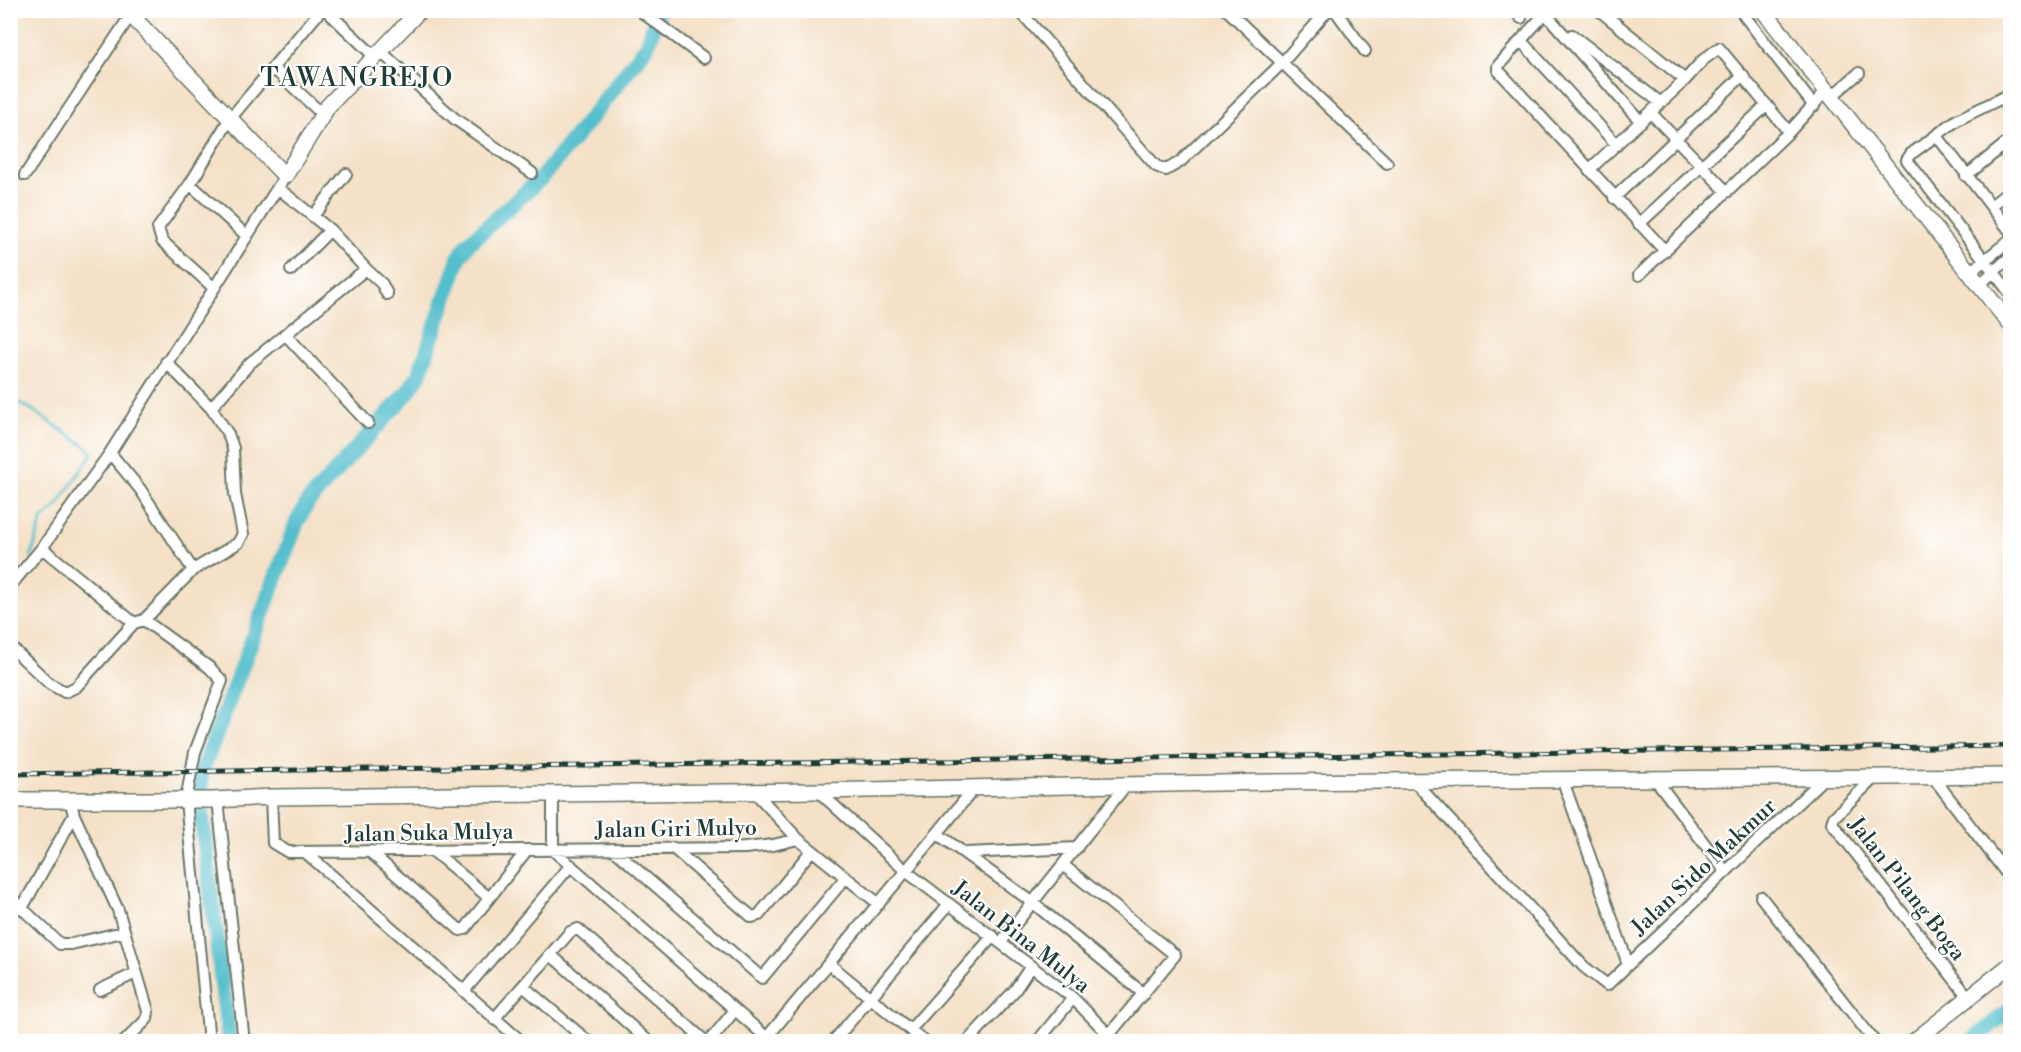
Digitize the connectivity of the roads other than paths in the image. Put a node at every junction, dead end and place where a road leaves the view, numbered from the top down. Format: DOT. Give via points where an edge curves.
graph roads {
  1 [pos="321,10"];
  2 [pos="326,10"];
  3 [pos="420,10"];
  4 [pos="1019,10"];
  5 [pos="1227,10"];
  6 [pos="1328,10"];
  7 [pos="1335,10"];
  8 [pos="1599,10"];
  9 [pos="1763,10"];
  10 [pos="1547,12"];
  11 [pos="128,13"];
  12 [pos="643,13"];
  13 [pos="1743,15"];
  14 [pos="1555,22"];
  15 [pos="1522,42"];
  16 [pos="1365,51"];
  17 [pos="377,53"];
  18 [pos="704,58"];
  19 [pos="1282,63"];
  20 [pos="273,68"];
  21 [pos="1859,73"];
  22 [pos="1743,75"];
  23 [pos="1685,80"];
  24 [pos="1828,94"];
  25 [pos="2010,94"];
  26 [pos="1661,103"];
  27 [pos="1767,105"];
  28 [pos="1814,106"];
  29 [pos="1651,113"];
  30 [pos="322,114"];
  31 [pos="229,120"];
  32 [pos="1641,122"];
  33 [pos="1789,132"];
  34 [pos="1938,136"];
  35 [pos="1677,140"];
  36 [pos="2010,140"];
  37 [pos="1617,145"];
  38 [pos="1909,157"];
  39 [pos="1387,163"];
  40 [pos="1702,166"];
  41 [pos="1589,170"];
  42 [pos="1891,172"];
  43 [pos="532,173"];
  44 [pos="346,174"];
  45 [pos="25,175"];
  46 [pos="1966,176"];
  47 [pos="281,182"];
  48 [pos="190,184"];
  49 [pos="2010,191"];
  50 [pos="1727,192"];
  51 [pos="1614,198"];
  52 [pos="1991,206"];
  53 [pos="313,216"];
  54 [pos="1639,224"];
  55 [pos="330,230"];
  56 [pos="2010,231"];
  57 [pos="247,236"];
  58 [pos="2010,240"];
  59 [pos="1665,251"];
  60 [pos="2010,257"];
  61 [pos="1984,261"];
  62 [pos="366,269"];
  63 [pos="291,270"];
  64 [pos="1994,272"];
  65 [pos="1639,275"];
  66 [pos="1974,278"];
  67 [pos="214,288"];
  68 [pos="2010,293"];
  69 [pos="387,294"];
  70 [pos="2010,324"];
  71 [pos="285,334"];
  72 [pos="166,362"];
  73 [pos="212,408"];
  74 [pos="368,423"];
  75 [pos="110,453"];
  76 [pos="42,548"];
  77 [pos="193,570"];
  78 [pos="10,586"];
  79 [pos="139,622"];
  80 [pos="10,646"];
  81 [pos="2010,776"];
  82 [pos="1934,777"];
  83 [pos="1824,778"];
  84 [pos="1874,778"];
  85 [pos="1656,780"];
  86 [pos="1414,781"];
  87 [pos="1563,781"];
  88 [pos="1127,784"];
  89 [pos="976,786"];
  90 [pos="753,790"];
  91 [pos="818,791"];
  92 [pos="553,793"];
  93 [pos="271,797"];
  94 [pos="70,799"];
  95 [pos="10,800"];
  96 [pos="189,800"];
  97 [pos="216,800"];
  98 [pos="74,815"];
  99 [pos="936,835"];
  100 [pos="798,839"];
  101 [pos="613,849"];
  102 [pos="673,849"];
  103 [pos="1077,849"];
  104 [pos="527,850"];
  105 [pos="553,850"];
  106 [pos="812,850"];
  107 [pos="433,851"];
  108 [pos="305,852"];
  109 [pos="370,852"];
  110 [pos="968,853"];
  111 [pos="571,865"];
  112 [pos="1063,865"];
  113 [pos="907,872"];
  114 [pos="1726,872"];
  115 [pos="846,877"];
  116 [pos="2010,878"];
  117 [pos="10,897"];
  118 [pos="488,897"];
  119 [pos="1761,897"];
  120 [pos="1032,902"];
  121 [pos="879,904"];
  122 [pos="949,904"];
  123 [pos="22,908"];
  124 [pos="123,932"];
  125 [pos="997,939"];
  126 [pos="551,955"];
  127 [pos="829,964"];
  128 [pos="1628,964"];
  129 [pos="2010,964"];
  130 [pos="1031,966"];
  131 [pos="136,973"];
  132 [pos="523,986"];
  133 [pos="100,990"];
  134 [pos="464,991"];
  135 [pos="1144,994"];
  136 [pos="870,998"];
  137 [pos="1073,998"];
  138 [pos="1969,998"];
  139 [pos="735,1010"];
  140 [pos="494,1019"];
  141 [pos="910,1030"];
  142 [pos="835,1038"];
  143 [pos="1106,1038"];
  144 [pos="764,1040"];
  145 [pos="124,1041"];
  146 [pos="208,1041"];
  147 [pos="244,1041"];
  148 [pos="522,1041"];
  149 [pos="589,1041"];
  150 [pos="649,1041"];
  151 [pos="708,1041"];
  152 [pos="849,1041"];
  153 [pos="925,1041"];
  154 [pos="967,1041"];
  155 [pos="1037,1041"];
  156 [pos="1875,1041"];
  157 [pos="1913,1041"];
  1 -- 20 [label="street"];
  2 -- 17 [label="street"];
  3 -- 17 [label="main road"];
  4 -- 19 [label="street" via="1162,169 1180,162"];
  5 -- 19 [label="street"];
  6 -- 19 [label="street"];
  7 -- 16 [label="street"];
  8 -- 23 [label="street"];
  9 -- 24 [label="main road"];
  10 -- 14 [label="street"];
  10 -- 15 [label="street"];
  11 -- 31 [label="main road"];
  11 -- 45 [label="street"];
  12 -- 18 [label="street"];
  13 -- 28 [label="street"];
  14 -- 26 [label="street"];
  14 -- 32 [label="street"];
  15 -- 37 [label="street"];
  15 -- 41 [label="street" via="1498,70"];
  17 -- 30 [label="main road"];
  17 -- 43 [label="street" via="454,119"];
  19 -- 39 [label="street"];
  20 -- 30 [label="street"];
  20 -- 31 [label="street"];
  21 -- 24 [label="street"];
  22 -- 23 [label="street" via="1722,49 1712,52"];
  22 -- 27 [label="street"];
  22 -- 35 [label="street"];
  23 -- 26 [label="street"];
  24 -- 28 [label="street"];
  24 -- 42 [label="main road"];
  25 -- 34 [label="street" via="1957,120"];
  26 -- 29 [label="street"];
  27 -- 33 [label="street"];
  27 -- 40 [label="street"];
  28 -- 33 [label="street"];
  29 -- 32 [label="street"];
  29 -- 35 [label="street"];
  30 -- 47 [label="main road"];
  31 -- 47 [label="main road"];
  31 -- 48 [label="street"];
  32 -- 37 [label="street"];
  33 -- 50 [label="street"];
  34 -- 38 [label="street"];
  34 -- 46 [label="street"];
  35 -- 40 [label="street"];
  35 -- 51 [label="street"];
  36 -- 46 [label="street"];
  37 -- 41 [label="street"];
  38 -- 42 [label="street"];
  38 -- 61 [label="street"];
  40 -- 50 [label="street"];
  40 -- 54 [label="street"];
  41 -- 51 [label="street"];
  42 -- 66 [label="main road"];
  44 -- 53 [label="street"];
  46 -- 52 [label="street"];
  47 -- 53 [label="street"];
  47 -- 57 [label="street"];
  48 -- 57 [label="street"];
  48 -- 67 [label="street" via="158,228 162,241"];
  49 -- 52 [label="street"];
  50 -- 59 [label="street"];
  51 -- 54 [label="street"];
  52 -- 56 [label="street"];
  53 -- 55 [label="street"];
  54 -- 59 [label="street"];
  55 -- 62 [label="street"];
  55 -- 63 [label="street"];
  57 -- 67 [label="street"];
  58 -- 61 [label="street"];
  59 -- 65 [label="street"];
  60 -- 64 [label="street"];
  61 -- 64 [label="street"];
  61 -- 66 [label="street"];
  62 -- 69 [label="street"];
  62 -- 71 [label="street"];
  64 -- 66 [label="street"];
  64 -- 68 [label="street"];
  66 -- 70 [label="main road"];
  67 -- 72 [label="street"];
  71 -- 73 [label="street" via="250,363"];
  71 -- 74 [label="street"];
  72 -- 73 [label="street"];
  72 -- 75 [label="street"];
  73 -- 77 [label="street" via="232,443 235,494 243,534 238,543"];
  75 -- 76 [label="street"];
  75 -- 77 [label="street" via="133,480"];
  76 -- 78 [label="street"];
  76 -- 79 [label="street"];
  77 -- 79 [label="street"];
  79 -- 80 [label="street" via="76,687 65,692 50,684"];
  79 -- 96 [label="street" via="210,668 222,681 195,752"];
  81 -- 82 [label="main road"];
  82 -- 84 [label="main road"];
  82 -- 116 [label="street"];
  83 -- 84 [label="main road"];
  83 -- 85 [label="main road"];
  83 -- 114 [label="street, Jalan Sido Makmur"];
  84 -- 138 [label="street, Jalan Pilang Boga" via="1832,823"];
  85 -- 87 [label="main road"];
  85 -- 114 [label="street"];
  86 -- 87 [label="main road"];
  86 -- 88 [label="main road"];
  86 -- 128 [label="street, Jalan Sido Makmur" via="1583,966 1611,984"];
  87 -- 128 [label="street"];
  88 -- 89 [label="main road"];
  88 -- 103 [label="street"];
  89 -- 91 [label="main road"];
  89 -- 99 [label="street"];
  90 -- 91 [label="main road"];
  90 -- 92 [label="main road"];
  90 -- 100 [label="street"];
  91 -- 113 [label="street, Jalan Bina Mulya"];
  92 -- 93 [label="main road"];
  92 -- 105 [label="street"];
  93 -- 97 [label="main road"];
  93 -- 108 [label="street" via="275,847"];
  94 -- 95 [label="main road"];
  94 -- 96 [label="main road"];
  94 -- 98 [label="street"];
  96 -- 97 [label="main road"];
  96 -- 146 [label="street"];
  97 -- 147 [label="street"];
  98 -- 123 [label="street"];
  98 -- 124 [label="street" via="118,910"];
  99 -- 110 [label="street"];
  99 -- 113 [label="street"];
  100 -- 102 [label="street, Jalan Giri Mulyo" via="761,847"];
  100 -- 106 [label="street"];
  101 -- 102 [label="street, Jalan Giri Mulyo"];
  101 -- 105 [label="street, Jalan Giri Mulyo"];
  101 -- 115 [label="street" via="762,978"];
  102 -- 106 [label="street" via="752,917 759,915"];
  103 -- 110 [label="street"];
  103 -- 112 [label="street"];
  104 -- 105 [label="street, Jalan Suka Mulya"];
  104 -- 107 [label="street, Jalan Suka Mulya"];
  104 -- 118 [label="street"];
  105 -- 111 [label="street"];
  106 -- 115 [label="street"];
  107 -- 109 [label="street, Jalan Suka Mulya"];
  107 -- 118 [label="street"];
  108 -- 109 [label="street, Jalan Suka Mulya"];
  108 -- 134 [label="street"];
  109 -- 118 [label="street" via="460,930 465,929"];
  110 -- 120 [label="street"];
  111 -- 134 [label="street"];
  111 -- 139 [label="street"];
  112 -- 120 [label="street"];
  112 -- 135 [label="street" via="1174,955"];
  113 -- 121 [label="street"];
  113 -- 122 [label="street, Jalan Bina Mulya"];
  114 -- 128 [label="street, Jalan Sido Makmur"];
  115 -- 121 [label="street"];
  117 -- 123 [label="street"];
  119 -- 156 [label="street"];
  120 -- 125 [label="street"];
  120 -- 135 [label="street"];
  121 -- 127 [label="street"];
  122 -- 125 [label="street, Jalan Bina Mulya"];
  122 -- 136 [label="street"];
  123 -- 124 [label="street" via="62,944"];
  124 -- 131 [label="street"];
  125 -- 130 [label="street, Jalan Bina Mulya"];
  125 -- 141 [label="street"];
  126 -- 132 [label="street"];
  126 -- 150 [label="street"];
  126 -- 151 [label="street" via="570,932 578,929"];
  127 -- 136 [label="street"];
  127 -- 144 [label="street"];
  129 -- 138 [label="main road"];
  130 -- 137 [label="street, Jalan Bina Mulya"];
  130 -- 154 [label="street" via="1015,990"];
  131 -- 133 [label="street"];
  131 -- 145 [label="street" via="148,1015"];
  132 -- 140 [label="street"];
  132 -- 149 [label="street"];
  134 -- 140 [label="street"];
  135 -- 143 [label="street"];
  136 -- 141 [label="street"];
  136 -- 142 [label="street"];
  137 -- 143 [label="street, Jalan Bina Mulya"];
  137 -- 155 [label="street"];
  138 -- 157 [label="main road"];
  139 -- 144 [label="street"];
  139 -- 151 [label="street"];
  140 -- 148 [label="street"];
  141 -- 153 [label="street"];
  142 -- 152 [label="street"];
}
